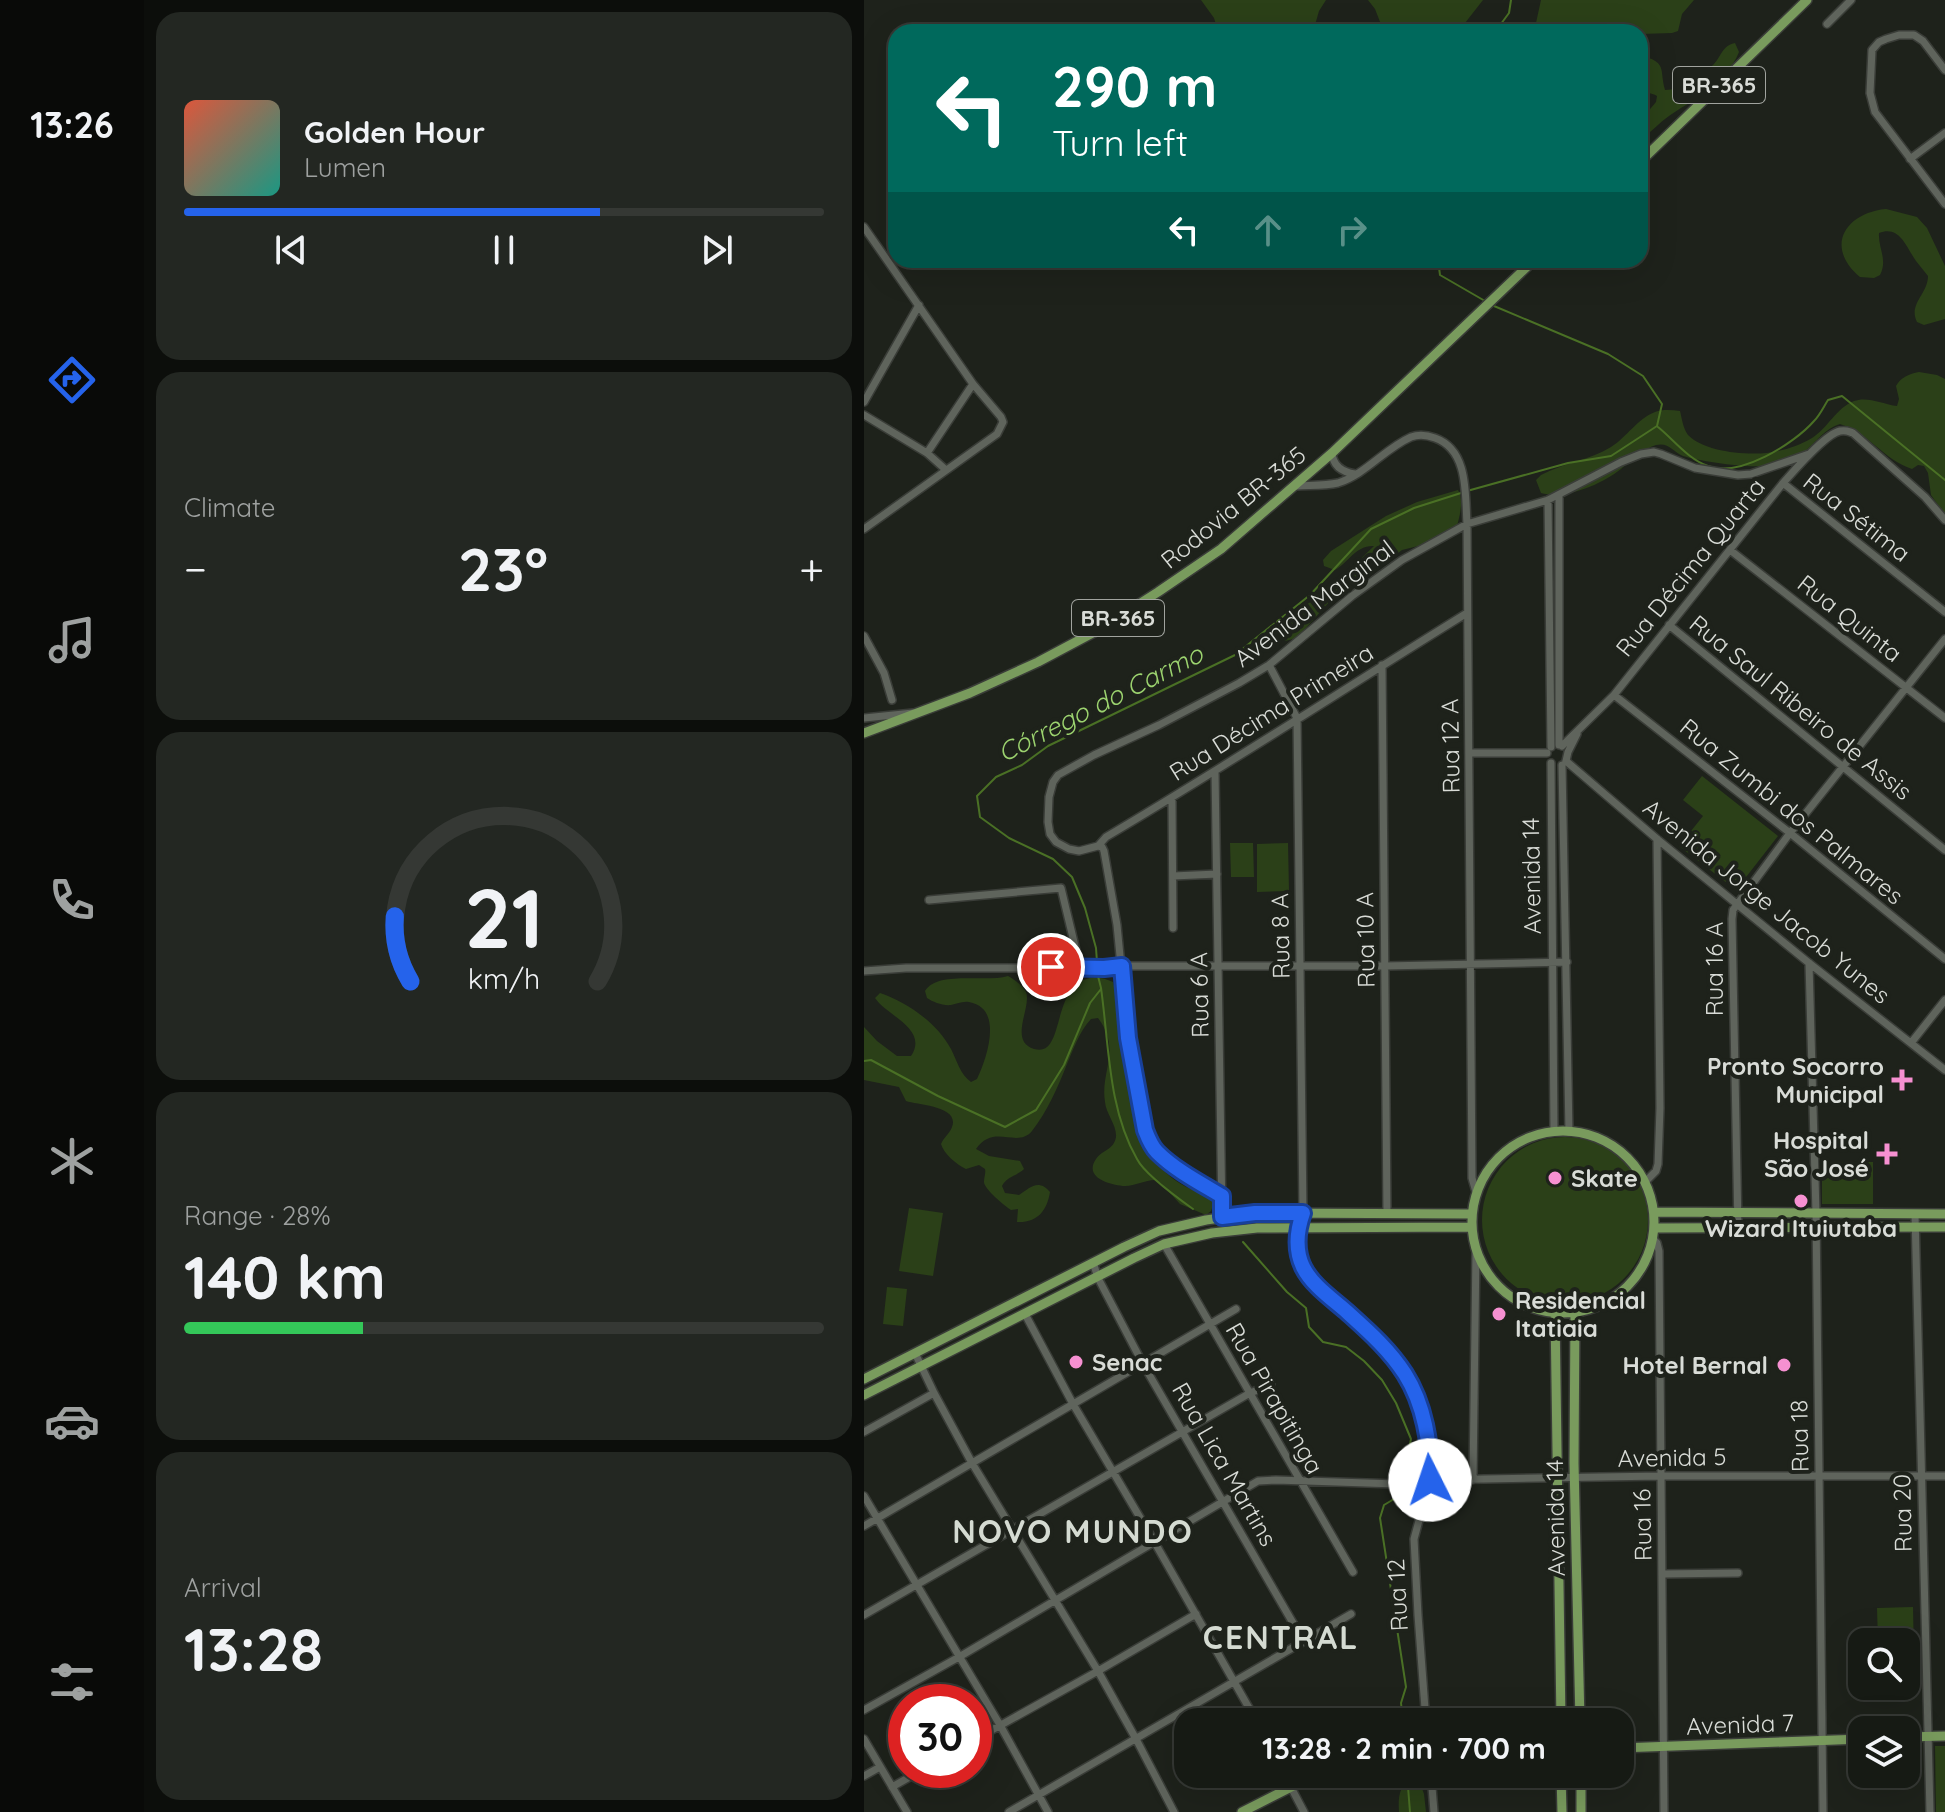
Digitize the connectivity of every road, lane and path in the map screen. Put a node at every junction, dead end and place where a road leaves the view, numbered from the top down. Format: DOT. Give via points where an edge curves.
graph roads {
  1 [pos="1807,0"];
  2 [pos="1851,0"];
  3 [pos="1827,24"];
  4 [pos="1945,70"];
  5 [pos="1945,133"];
  6 [pos="1648,154"];
  7 [pos="1910,159"];
  8 [pos="1945,204"];
  9 [pos="865,230"];
  10 [pos="888,262"];
  11 [pos="892,268"];
  12 [pos="1525,268"];
  13 [pos="919,305"];
  14 [pos="973,384"];
  15 [pos="864,402"];
  16 [pos="864,415"];
  17 [pos="927,453"];
  18 [pos="1332,453"];
  19 [pos="1809,454"];
  20 [pos="946,470"];
  21 [pos="1355,474"];
  22 [pos="1783,483"];
  23 [pos="1295,486"];
  24 [pos="1559,495"];
  25 [pos="1548,500"];
  26 [pos="1945,520"];
  27 [pos="1467,524"];
  28 [pos="864,529"];
  29 [pos="1730,550"];
  30 [pos="1945,612"];
  31 [pos="1467,613"];
  32 [pos="1669,625"];
  33 [pos="864,636"];
  34 [pos="1945,639"];
  35 [pos="1269,665"];
  36 [pos="1382,665"];
  37 [pos="1907,687"];
  38 [pos="1614,695"];
  39 [pos="892,700"];
  40 [pos="919,713"];
  41 [pos="864,718"];
  42 [pos="1297,718"];
  43 [pos="1945,718"];
  44 [pos="864,733"];
  45 [pos="1557,748"];
  46 [pos="1470,753"];
  47 [pos="1551,763"];
  48 [pos="1564,763"];
  49 [pos="1844,767"];
  50 [pos="1215,772"];
  51 [pos="1172,798"];
  52 [pos="1790,833"];
  53 [pos="1657,839"];
  54 [pos="1098,846"];
  55 [pos="1945,850"];
  56 [pos="1217,874"];
  57 [pos="1173,876"];
  58 [pos="929,900"];
  59 [pos="1737,903"];
  60 [pos="1173,928"];
  61 [pos="1945,959"];
  62 [pos="1567,962"];
  63 [pos="1553,963"];
  64 [pos="1809,963"];
  65 [pos="1470,964"];
  66 [pos="1122,966"];
  67 [pos="1300,966"];
  68 [pos="1385,966"];
  69 [pos="1080,967"];
  70 [pos="1219,967"];
  71 [pos="864,971"];
  72 [pos="1945,1000"];
  73 [pos="1911,1043"];
  74 [pos="1945,1070"];
  75 [pos="1554,1132"];
  76 [pos="1569,1132"];
  77 [pos="1645,1182"];
  78 [pos="1476,1192"];
  79 [pos="1222,1196"];
  80 [pos="1654,1212"];
  81 [pos="1738,1212"];
  82 [pos="1303,1213"];
  83 [pos="1816,1213"];
  84 [pos="1387,1214"];
  85 [pos="1472,1214"];
  86 [pos="1915,1214"];
  87 [pos="1945,1214"];
  88 [pos="1222,1217"];
  89 [pos="1472,1227"];
  90 [pos="1915,1227"];
  91 [pos="1945,1227"];
  92 [pos="1300,1228"];
  93 [pos="1738,1228"];
  94 [pos="1816,1228"];
  95 [pos="1654,1234"];
  96 [pos="1164,1244"];
  97 [pos="1476,1249"];
  98 [pos="1093,1262"];
  99 [pos="1098,1278"];
  100 [pos="1236,1309"];
  101 [pos="1555,1313"];
  102 [pos="1575,1313"];
  103 [pos="1025,1314"];
  104 [pos="1210,1325"];
  105 [pos="915,1353"];
  106 [pos="1143,1364"];
  107 [pos="921,1366"];
  108 [pos="864,1379"];
  109 [pos="1271,1385"];
  110 [pos="934,1393"];
  111 [pos="1250,1393"];
  112 [pos="864,1395"];
  113 [pos="1073,1404"];
  114 [pos="864,1432"];
  115 [pos="1184,1432"];
  116 [pos="972,1463"];
  117 [pos="1113,1473"];
  118 [pos="1661,1476"];
  119 [pos="1819,1476"];
  120 [pos="1921,1476"];
  121 [pos="1945,1476"];
  122 [pos="1557,1478"];
  123 [pos="1575,1478"];
  124 [pos="1300,1480"];
  125 [pos="1430,1480"];
  126 [pos="1473,1480"];
  127 [pos="864,1496"];
  128 [pos="1224,1502"];
  129 [pos="877,1518"];
  130 [pos="864,1526"];
  131 [pos="1014,1530"];
  132 [pos="1155,1543"];
  133 [pos="1353,1572"];
  134 [pos="1738,1573"];
  135 [pos="1662,1574"];
  136 [pos="916,1585"];
  137 [pos="1055,1600"];
  138 [pos="1559,1603"];
  139 [pos="1577,1603"];
  140 [pos="1196,1614"];
  141 [pos="1351,1614"];
  142 [pos="864,1615"];
  143 [pos="1558,1620"];
  144 [pos="1577,1622"];
  145 [pos="1304,1642"];
  146 [pos="959,1657"];
  147 [pos="1098,1671"];
  148 [pos="1235,1682"];
  149 [pos="1249,1708"];
  150 [pos="1425,1708"];
  151 [pos="1561,1708"];
  152 [pos="1580,1708"];
  153 [pos="864,1710"];
  154 [pos="1000,1725"];
  155 [pos="992,1730"];
  156 [pos="1945,1736"];
  157 [pos="1920,1737"];
  158 [pos="1928,1737"];
  159 [pos="864,1739"];
  160 [pos="1136,1739"];
  161 [pos="1848,1740"];
  162 [pos="1822,1741"];
  163 [pos="1663,1746"];
  164 [pos="1634,1747"];
  165 [pos="880,1767"];
  166 [pos="864,1776"];
  167 [pos="888,1780"];
  168 [pos="893,1788"];
  169 [pos="1292,1788"];
  170 [pos="1432,1788"];
  171 [pos="1561,1788"];
  172 [pos="1581,1788"];
  173 [pos="1039,1795"];
  174 [pos="907,1812"];
  175 [pos="1009,1812"];
  176 [pos="1048,1812"];
  177 [pos="1174,1812"];
  178 [pos="1242,1812"];
  179 [pos="1304,1812"];
  180 [pos="1434,1812"];
  181 [pos="1562,1812"];
  182 [pos="1581,1812"];
  183 [pos="1664,1812"];
  184 [pos="1823,1812"];
  185 [pos="1930,1812"];
  1 -- 6 [label="main road, BR-365"];
  2 -- 3 [label="street"];
  4 -- 7 [label="street" via="1914,35 1875,46 1870,62 1872,103"];
  5 -- 7 [label="street"];
  7 -- 8 [label="street"];
  9 -- 10 [label="street"];
  11 -- 13 [label="street"];
  12 -- 18 [label="main road, Rodovia BR-365 / BR-365"];
  13 -- 14 [label="street"];
  13 -- 15 [label="street"];
  14 -- 17 [label="street"];
  14 -- 20 [label="street" via="1003,422 997,434"];
  16 -- 17 [label="street"];
  17 -- 20 [label="street"];
  18 -- 21 [label="street" via="1340,469"];
  18 -- 23 [label="main road, Rodovia BR-365 / BR-365"];
  19 -- 22 [label="street, Rua Décima Quarta"];
  19 -- 24 [label="street, Avenida Marginal" via="1738,475 1707,472 1654,452 1641,454"];
  19 -- 26 [label="street, Rua Décima Quarta" via="1833,434 1853,433"];
  20 -- 28 [label="street"];
  21 -- 23 [label="street, Rua 12 A" via="1339,482"];
  21 -- 27 [label="street, Rua 12 A" via="1415,435 1441,440 1462,469"];
  22 -- 29 [label="street, Rua Décima Quarta"];
  22 -- 30 [label="street, Rua Sétima"];
  23 -- 40 [label="main road, Rodovia BR-365 / BR-365" via="1221,549 1100,629"];
  24 -- 25 [label="street, Avenida Marginal"];
  24 -- 45 [label="street, Avenida 14"];
  25 -- 27 [label="street, Avenida Marginal"];
  25 -- 45 [label="street, Avenida 14"];
  27 -- 31 [label="street, Rua 12 A"];
  27 -- 35 [label="street, Avenida Marginal" via="1402,560"];
  29 -- 32 [label="street, Rua Décima Quarta"];
  29 -- 37 [label="street, Rua Quinta"];
  31 -- 36 [label="street, Rua Décima Primeira"];
  31 -- 46 [label="street, Rua 12 A"];
  32 -- 38 [label="street, Rua Décima Quarta"];
  32 -- 49 [label="street, Rua Saul Ribeiro de Assis"];
  33 -- 39 [label="street"];
  34 -- 37 [label="street, Rua 16 A"];
  35 -- 42 [label="street, Rua 8 A"];
  35 -- 54 [label="street, Avenida Marginal" via="1058,775 1049,797 1050,834 1069,849"];
  36 -- 42 [label="street, Rua Décima Primeira"];
  36 -- 68 [label="street, Rua 10 A"];
  37 -- 43 [label="street, Rua Quinta"];
  37 -- 49 [label="street, Rua 16 A"];
  38 -- 45 [label="street, Rua Décima Quarta"];
  38 -- 52 [label="street, Rua Zumbi dos Palmares"];
  40 -- 41 [label="street"];
  40 -- 44 [label="main road, Rodovia BR-365 / BR-365"];
  42 -- 50 [label="street, Rua Décima Primeira"];
  42 -- 67 [label="street, Rua 8 A"];
  45 -- 46 [label="street"];
  45 -- 47 [label="street, Avenida 14"];
  45 -- 48 [label="street, Avenida 14"];
  46 -- 65 [label="street, Rua 12 A"];
  47 -- 48 [label="street"];
  47 -- 63 [label="street, Avenida 14"];
  48 -- 53 [label="street, Avenida Jorge Jacob Yunes"];
  48 -- 62 [label="street, Avenida 14"];
  49 -- 52 [label="street, Rua 16 A"];
  49 -- 55 [label="street, Rua Saul Ribeiro de Assis"];
  50 -- 51 [label="street, Rua Décima Primeira"];
  50 -- 56 [label="street, Rua 6 A"];
  51 -- 54 [label="street, Rua Décima Primeira"];
  51 -- 57 [label="street"];
  52 -- 59 [label="street, Rua 16 A"];
  52 -- 61 [label="street, Rua Zumbi dos Palmares"];
  53 -- 59 [label="street, Avenida Jorge Jacob Yunes"];
  53 -- 77 [label="street" via="1659,1122 1656,1171"];
  54 -- 66 [label="street" via="1107,863"];
  56 -- 57 [label="street"];
  56 -- 70 [label="street, Rua 6 A"];
  57 -- 60 [label="street"];
  58 -- 69 [label="street" via="1061,888"];
  59 -- 64 [label="street, Avenida Jorge Jacob Yunes"];
  59 -- 81 [label="street, Rua 16 A" via="1732,919"];
  62 -- 63 [label="street"];
  62 -- 76 [label="street, Avenida 14"];
  63 -- 65 [label="street"];
  63 -- 75 [label="street, Avenida 14"];
  64 -- 73 [label="street, Avenida Jorge Jacob Yunes"];
  64 -- 83 [label="street, Rua 18"];
  65 -- 68 [label="street"];
  65 -- 78 [label="street, Rua 12 A"];
  66 -- 69 [label="street"];
  66 -- 70 [label="street"];
  66 -- 79 [label="street" via="1128,1038 1150,1142"];
  67 -- 68 [label="street"];
  67 -- 70 [label="street"];
  67 -- 82 [label="street, Rua 8 A"];
  68 -- 84 [label="street, Rua 10 A"];
  69 -- 71 [label="street"];
  70 -- 79 [label="street, Rua 6 A"];
  72 -- 73 [label="street"];
  73 -- 74 [label="street, Avenida Jorge Jacob Yunes"];
  75 -- 76 [label="main road"];
  75 -- 78 [label="main road" via="1505,1152"];
  76 -- 77 [label="main road" via="1600,1139 1626,1156"];
  77 -- 80 [label="main road"];
  78 -- 85 [label="main road"];
  79 -- 88 [label="street, Rua 6 A"];
  80 -- 81 [label="main road"];
  80 -- 95 [label="main road"];
  81 -- 83 [label="main road"];
  81 -- 93 [label="street, Rua 16 A"];
  82 -- 84 [label="main road"];
  82 -- 88 [label="main road"];
  82 -- 92 [label="street, Rua 8 A"];
  83 -- 86 [label="main road"];
  83 -- 94 [label="street, Rua 18"];
  84 -- 85 [label="main road"];
  85 -- 89 [label="main road"];
  86 -- 87 [label="main road"];
  86 -- 90 [label="street, Rua 20"];
  88 -- 98 [label="main road" via="1159,1231"];
  89 -- 92 [label="main road"];
  89 -- 97 [label="main road"];
  90 -- 91 [label="main road"];
  90 -- 94 [label="main road"];
  90 -- 120 [label="street, Rua 20"];
  92 -- 96 [label="main road" via="1212,1233"];
  92 -- 125 [label="street, Rua 12" via="1299,1255 1311,1279 1385,1348 1413,1387 1426,1430"];
  93 -- 94 [label="main road"];
  93 -- 95 [label="main road"];
  94 -- 119 [label="street, Rua 18"];
  95 -- 102 [label="main road" via="1638,1275 1621,1293"];
  95 -- 118 [label="street, Rua 16" via="1659,1251"];
  96 -- 99 [label="main road"];
  96 -- 104 [label="street, Rua Pirapitinga"];
  97 -- 101 [label="main road" via="1506,1293"];
  97 -- 126 [label="street"];
  98 -- 99 [label="street, Rua Lica Martins"];
  98 -- 105 [label="main road"];
  99 -- 103 [label="main road"];
  99 -- 106 [label="street, Rua Lica Martins"];
  100 -- 104 [label="street"];
  101 -- 102 [label="main road"];
  101 -- 122 [label="main road, Avenida 14"];
  102 -- 123 [label="main road, Avenida 14"];
  103 -- 107 [label="main road"];
  103 -- 113 [label="street"];
  104 -- 106 [label="street"];
  104 -- 111 [label="street, Rua Pirapitinga"];
  105 -- 107 [label="street"];
  105 -- 108 [label="main road"];
  106 -- 113 [label="street"];
  106 -- 115 [label="street, Rua Lica Martins"];
  107 -- 110 [label="street"];
  107 -- 112 [label="main road"];
  109 -- 111 [label="street"];
  110 -- 114 [label="street"];
  110 -- 116 [label="street"];
  111 -- 115 [label="street"];
  111 -- 124 [label="street, Rua Pirapitinga"];
  113 -- 116 [label="street"];
  113 -- 117 [label="street"];
  115 -- 117 [label="street"];
  115 -- 128 [label="street, Rua Lica Martins"];
  116 -- 129 [label="street"];
  116 -- 131 [label="street"];
  117 -- 131 [label="street"];
  117 -- 132 [label="street"];
  118 -- 119 [label="street, Avenida 5"];
  118 -- 123 [label="street, Avenida 5"];
  118 -- 135 [label="street, Rua 16"];
  119 -- 120 [label="street, Avenida 5"];
  119 -- 162 [label="street, Rua 18"];
  120 -- 121 [label="street, Avenida 5"];
  120 -- 158 [label="street, Rua 20"];
  122 -- 123 [label="street, Avenida 5"];
  122 -- 126 [label="street, Avenida 5"];
  122 -- 138 [label="main road, Avenida 14"];
  123 -- 139 [label="main road, Avenida 14"];
  124 -- 125 [label="street, Avenida 5"];
  124 -- 128 [label="street, Avenida 5" via="1258,1481"];
  124 -- 133 [label="street, Rua Pirapitinga"];
  125 -- 126 [label="street, Avenida 5"];
  125 -- 150 [label="street, Rua 12" via="1414,1539"];
  127 -- 129 [label="street"];
  128 -- 132 [label="street, Avenida 5"];
  128 -- 145 [label="street, Rua Lica Martins"];
  129 -- 130 [label="street"];
  129 -- 136 [label="street"];
  131 -- 136 [label="street"];
  131 -- 137 [label="street"];
  132 -- 137 [label="street, Avenida 5"];
  132 -- 140 [label="street"];
  134 -- 135 [label="street"];
  135 -- 163 [label="street, Rua 16"];
  136 -- 142 [label="street"];
  136 -- 146 [label="street"];
  137 -- 146 [label="street, Avenida 5"];
  137 -- 147 [label="street"];
  138 -- 139 [label="main road" via="1568,1608"];
  138 -- 143 [label="main road, Avenida 14"];
  139 -- 144 [label="main road, Avenida 14"];
  140 -- 147 [label="street"];
  140 -- 148 [label="street"];
  141 -- 145 [label="street"];
  143 -- 144 [label="main road" via="1568,1616"];
  143 -- 151 [label="main road, Avenida 14"];
  144 -- 152 [label="main road, Avenida 14"];
  145 -- 148 [label="street"];
  146 -- 153 [label="street, Avenida 5"];
  146 -- 154 [label="street"];
  147 -- 154 [label="street"];
  147 -- 160 [label="street"];
  148 -- 149 [label="street"];
  148 -- 160 [label="street"];
  154 -- 155 [label="street"];
  154 -- 173 [label="street"];
  156 -- 158 [label="main road"];
  157 -- 158 [label="main road"];
  158 -- 185 [label="street, Rua 20"];
  159 -- 165 [label="street"];
  160 -- 173 [label="street"];
  160 -- 177 [label="street"];
  161 -- 162 [label="main road, Avenida 7"];
  162 -- 163 [label="main road, Avenida 7"];
  162 -- 184 [label="street, Rua 18"];
  163 -- 164 [label="main road, Avenida 7"];
  163 -- 183 [label="street, Rua 16"];
  165 -- 166 [label="street"];
  165 -- 167 [label="street"];
  168 -- 174 [label="street"];
  169 -- 178 [label="main road"];
  169 -- 179 [label="street"];
  170 -- 180 [label="street"];
  171 -- 181 [label="main road"];
  172 -- 182 [label="main road"];
  173 -- 175 [label="street"];
  173 -- 176 [label="street"];
}
